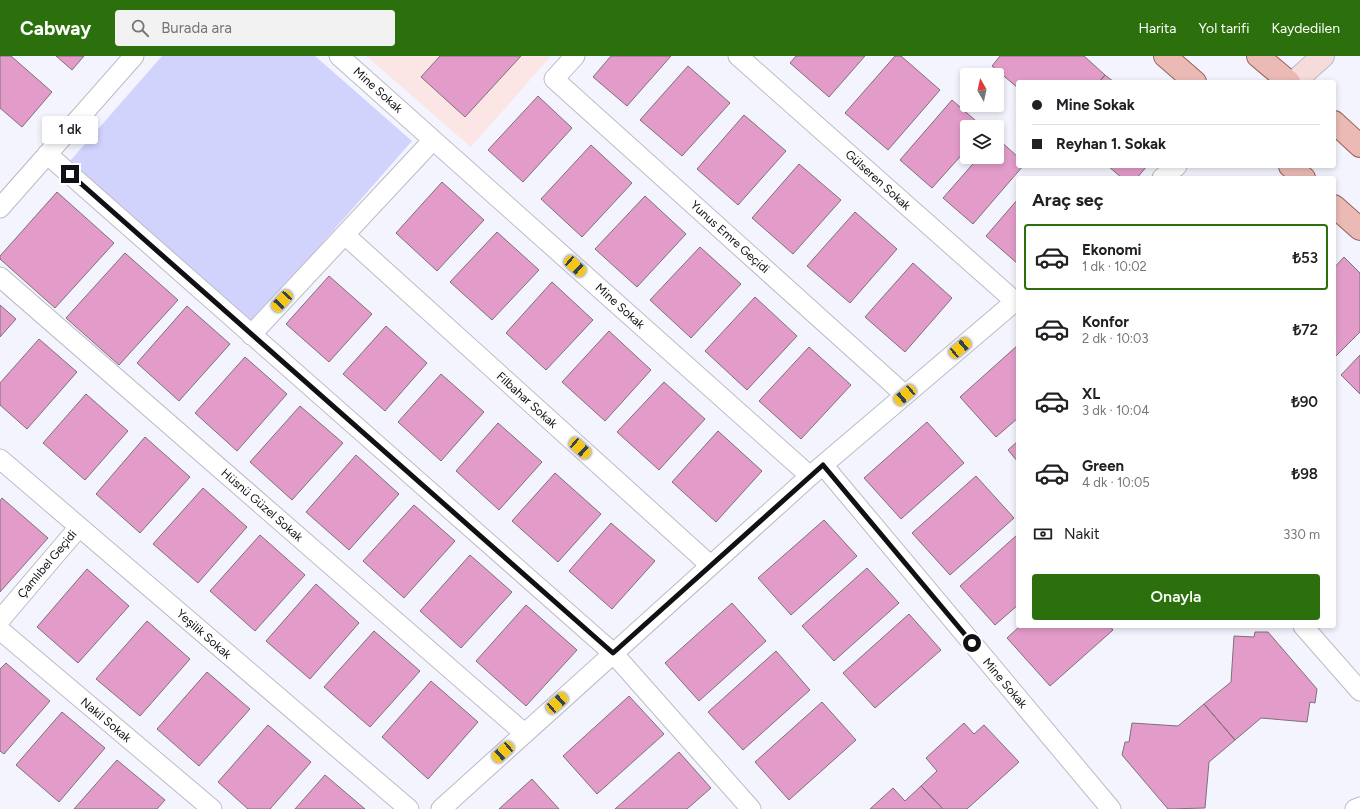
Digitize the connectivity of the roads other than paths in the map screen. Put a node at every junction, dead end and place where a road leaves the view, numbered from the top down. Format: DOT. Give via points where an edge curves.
graph roads {
  1 [pos="134,56"];
  2 [pos="339,56"];
  3 [pos="575,56"];
  4 [pos="738,56"];
  5 [pos="1165,56"];
  6 [pos="1258,56"];
  7 [pos="1323,56"];
  8 [pos="1193,80"];
  9 [pos="1287,80"];
  10 [pos="1296,80"];
  11 [pos="1336,124"];
  12 [pos="433,140"];
  13 [pos="1360,146"];
  14 [pos="47,154"];
  15 [pos="1174,168"];
  16 [pos="1292,168"];
  17 [pos="1164,176"];
  18 [pos="1302,176"];
  19 [pos="0,208"];
  20 [pos="1336,208"];
  21 [pos="1360,229"];
  22 [pos="344,235"];
  23 [pos="0,277"];
  24 [pos="1016,301"];
  25 [pos="1016,303"];
  26 [pos="252,334"];
  27 [pos="905,395"];
  28 [pos="0,459"];
  29 [pos="817,470"];
  30 [pos="79,527"];
  31 [pos="710,566"];
  32 [pos="0,620"];
  33 [pos="1305,628"];
  34 [pos="0,630"];
  35 [pos="613,653"];
  36 [pos="1360,691"];
  37 [pos="524,733"];
  38 [pos="1360,807"];
  39 [pos="212,809"];
  40 [pos="409,809"];
  41 [pos="441,809"];
  42 [pos="751,809"];
  43 [pos="1110,809"];
  44 [pos="1354,809"];
  1 -- 14 [label="street"];
  2 -- 12 [label="street, Mine Sokak"];
  3 -- 27 [label="street, Yunus Emre Geçidi" via="554,79"];
  4 -- 24 [label="street, Gülseren Sokak"];
  5 -- 8 [label="main road"];
  6 -- 9 [label="main road"];
  7 -- 10 [label="street"];
  11 -- 13 [label="main road"];
  12 -- 22 [label="street"];
  12 -- 29 [label="street, Mine Sokak"];
  14 -- 19 [label="street"];
  14 -- 26 [label="street"];
  15 -- 17 [label="street"];
  16 -- 18 [label="main road"];
  20 -- 21 [label="main road"];
  22 -- 26 [label="street"];
  22 -- 31 [label="street, Filbahar Sokak"];
  23 -- 37 [label="street, Hüsnü Güzel Sokak"];
  25 -- 27 [label="street"];
  26 -- 35 [label="street"];
  27 -- 29 [label="street"];
  28 -- 30 [label="street, Yeşilik Sokak"];
  29 -- 31 [label="street"];
  29 -- 43 [label="street, Mine Sokak"];
  30 -- 32 [label="street, Çamlıbel Geçidi"];
  30 -- 40 [label="street, Yeşilik Sokak"];
  31 -- 35 [label="street"];
  33 -- 36 [label="street"];
  34 -- 39 [label="street, Nakil Sokak"];
  35 -- 37 [label="street"];
  35 -- 42 [label="street"];
  37 -- 41 [label="street"];
  38 -- 44 [label="street"];
}
